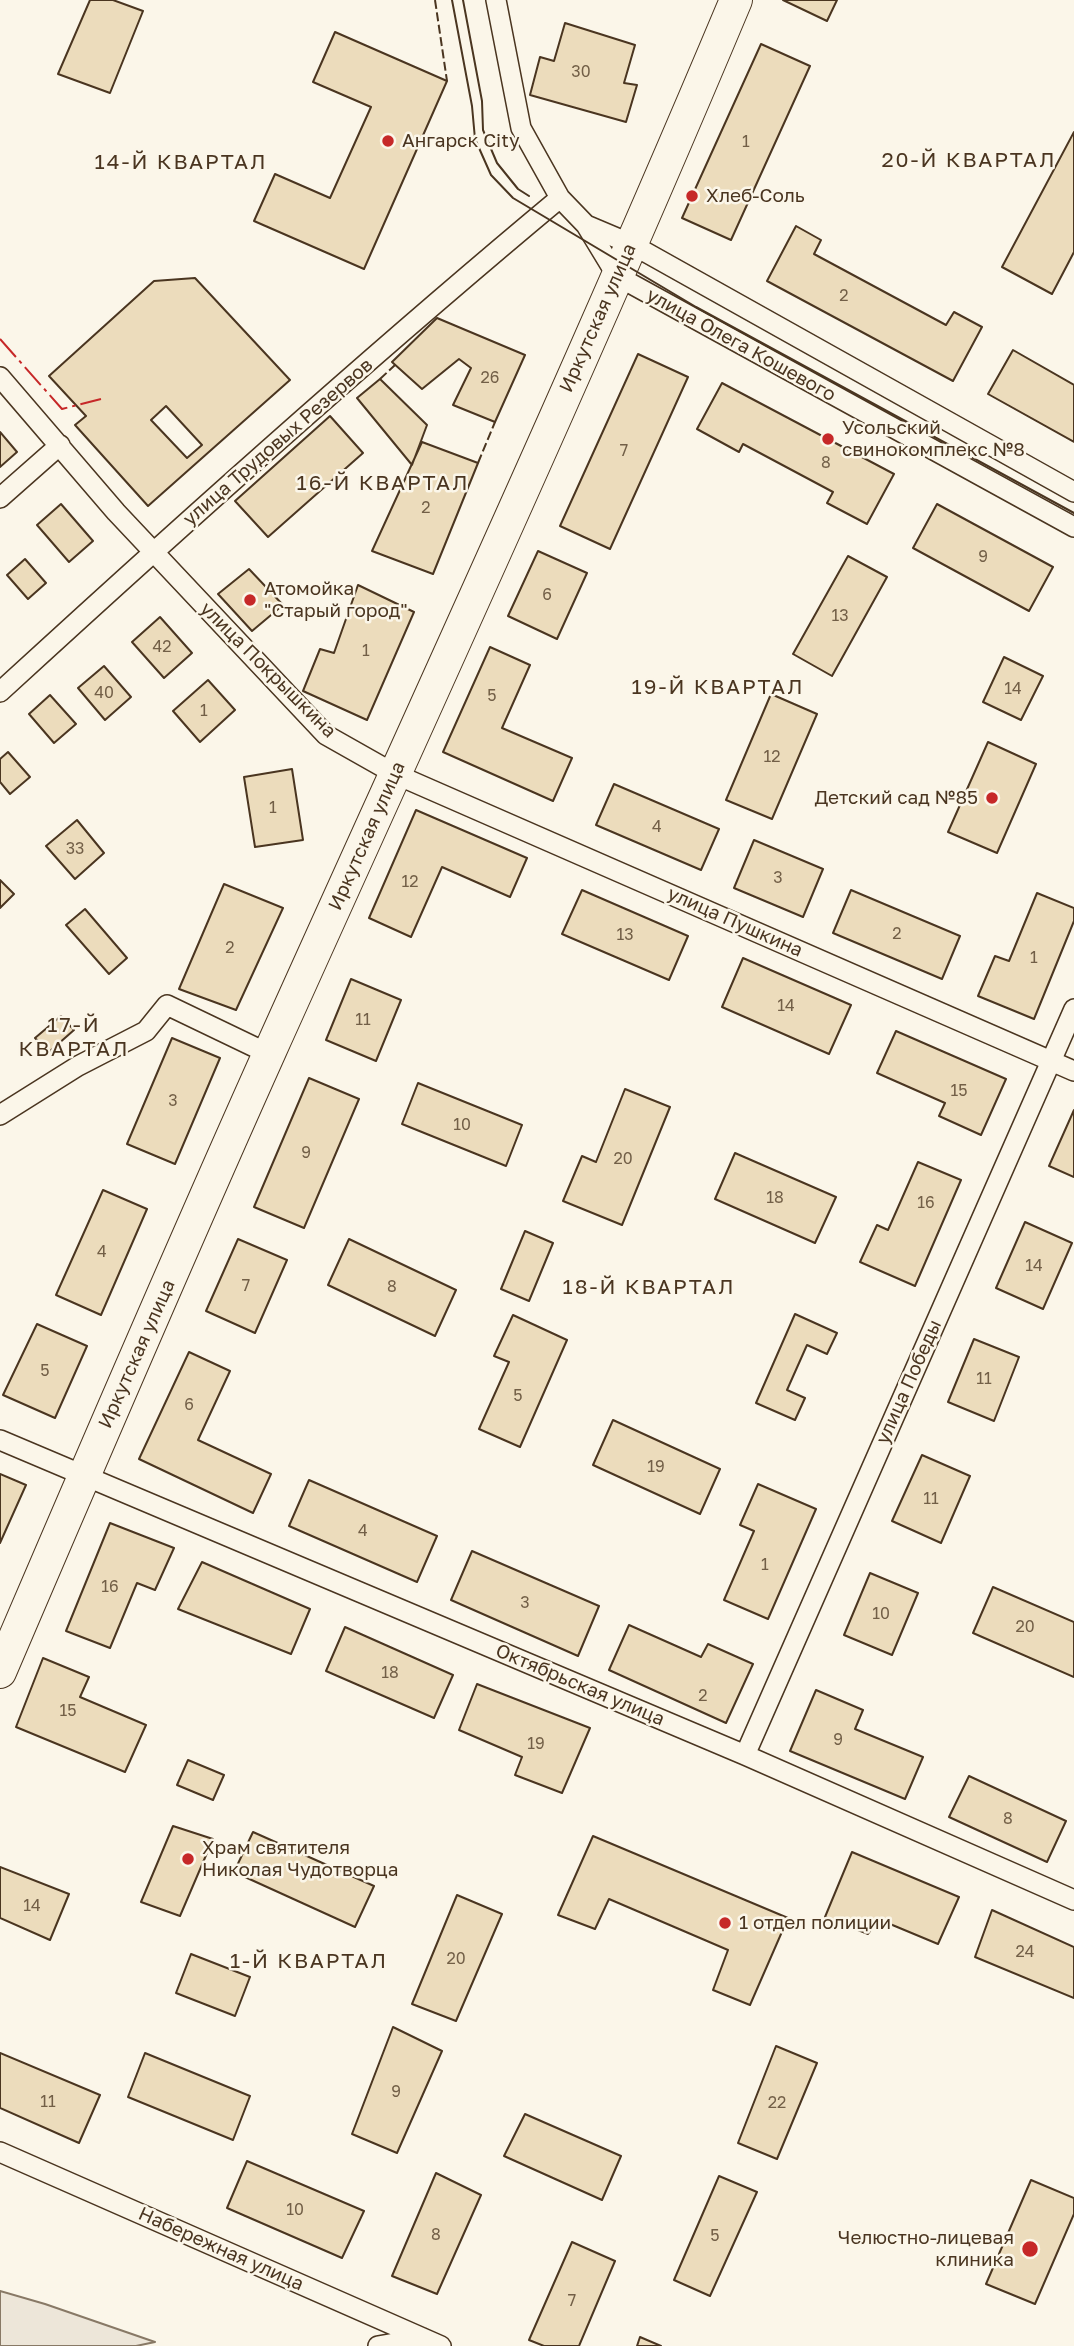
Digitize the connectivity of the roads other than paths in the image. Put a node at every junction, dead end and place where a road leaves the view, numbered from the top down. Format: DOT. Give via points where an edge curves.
graph roads {
  1 [pos="496,0"];
  2 [pos="736,0"];
  3 [pos="560,198"];
  4 [pos="586,225"];
  5 [pos="631,244"];
  6 [pos="617,276"];
  7 [pos="0,377"];
  8 [pos="60,445"];
  9 [pos="1074,492"];
  10 [pos="0,498"];
  11 [pos="1074,527"];
  12 [pos="153,552"];
  13 [pos="0,692"];
  14 [pos="395,774"];
  15 [pos="1074,1009"];
  16 [pos="269,1054"];
  17 [pos="1050,1060"];
  18 [pos="1074,1071"];
  19 [pos="0,1115"];
  20 [pos="0,1440"];
  21 [pos="84,1475"];
  22 [pos="0,1672"];
  23 [pos="745,1755"];
  24 [pos="1074,1900"];
  25 [pos="0,2152"];
  26 [pos="423,2338"];
  27 [pos="378,2346"];
  28 [pos="442,2346"];
  1 -- 3 [label="street" via="521,128"];
  2 -- 5 [label="main road, Иркутская улица"];
  3 -- 4 [label="street"];
  3 -- 12 [label="street, улица Трудовых Резервов"];
  4 -- 5 [label="street, улица Олега Кошевого"];
  4 -- 6 [label="street, улица Олега Кошевого"];
  5 -- 6 [label="main road, Иркутская улица"];
  5 -- 9 [label="street, улица Олега Кошевого"];
  6 -- 11 [label="street, улица Олега Кошевого"];
  6 -- 14 [label="main road, Иркутская улица"];
  7 -- 8 [label="street, улица Покрышкина"];
  8 -- 10 [label="street"];
  8 -- 12 [label="street, улица Покрышкина"];
  12 -- 13 [label="street, улица Трудовых Резервов"];
  12 -- 14 [label="street, улица Покрышкина" via="327,735"];
  14 -- 16 [label="main road, Иркутская улица"];
  14 -- 17 [label="street, улица Пушкина"];
  15 -- 17 [label="street, улица Победы"];
  16 -- 19 [label="street" via="167,1005 146,1031 78,1066"];
  16 -- 21 [label="main road, Иркутская улица"];
  17 -- 18 [label="street, улица Пушкина"];
  17 -- 23 [label="street, улица Победы"];
  20 -- 21 [label="street, Октябрьская улица"];
  21 -- 22 [label="main road, Иркутская улица"];
  21 -- 23 [label="street, Октябрьская улица"];
  23 -- 24 [label="street, Октябрьская улица"];
  25 -- 26 [label="street, Набережная улица"];
  26 -- 27 [label="street"];
  26 -- 28 [label="street, Набережная улица"];
}
